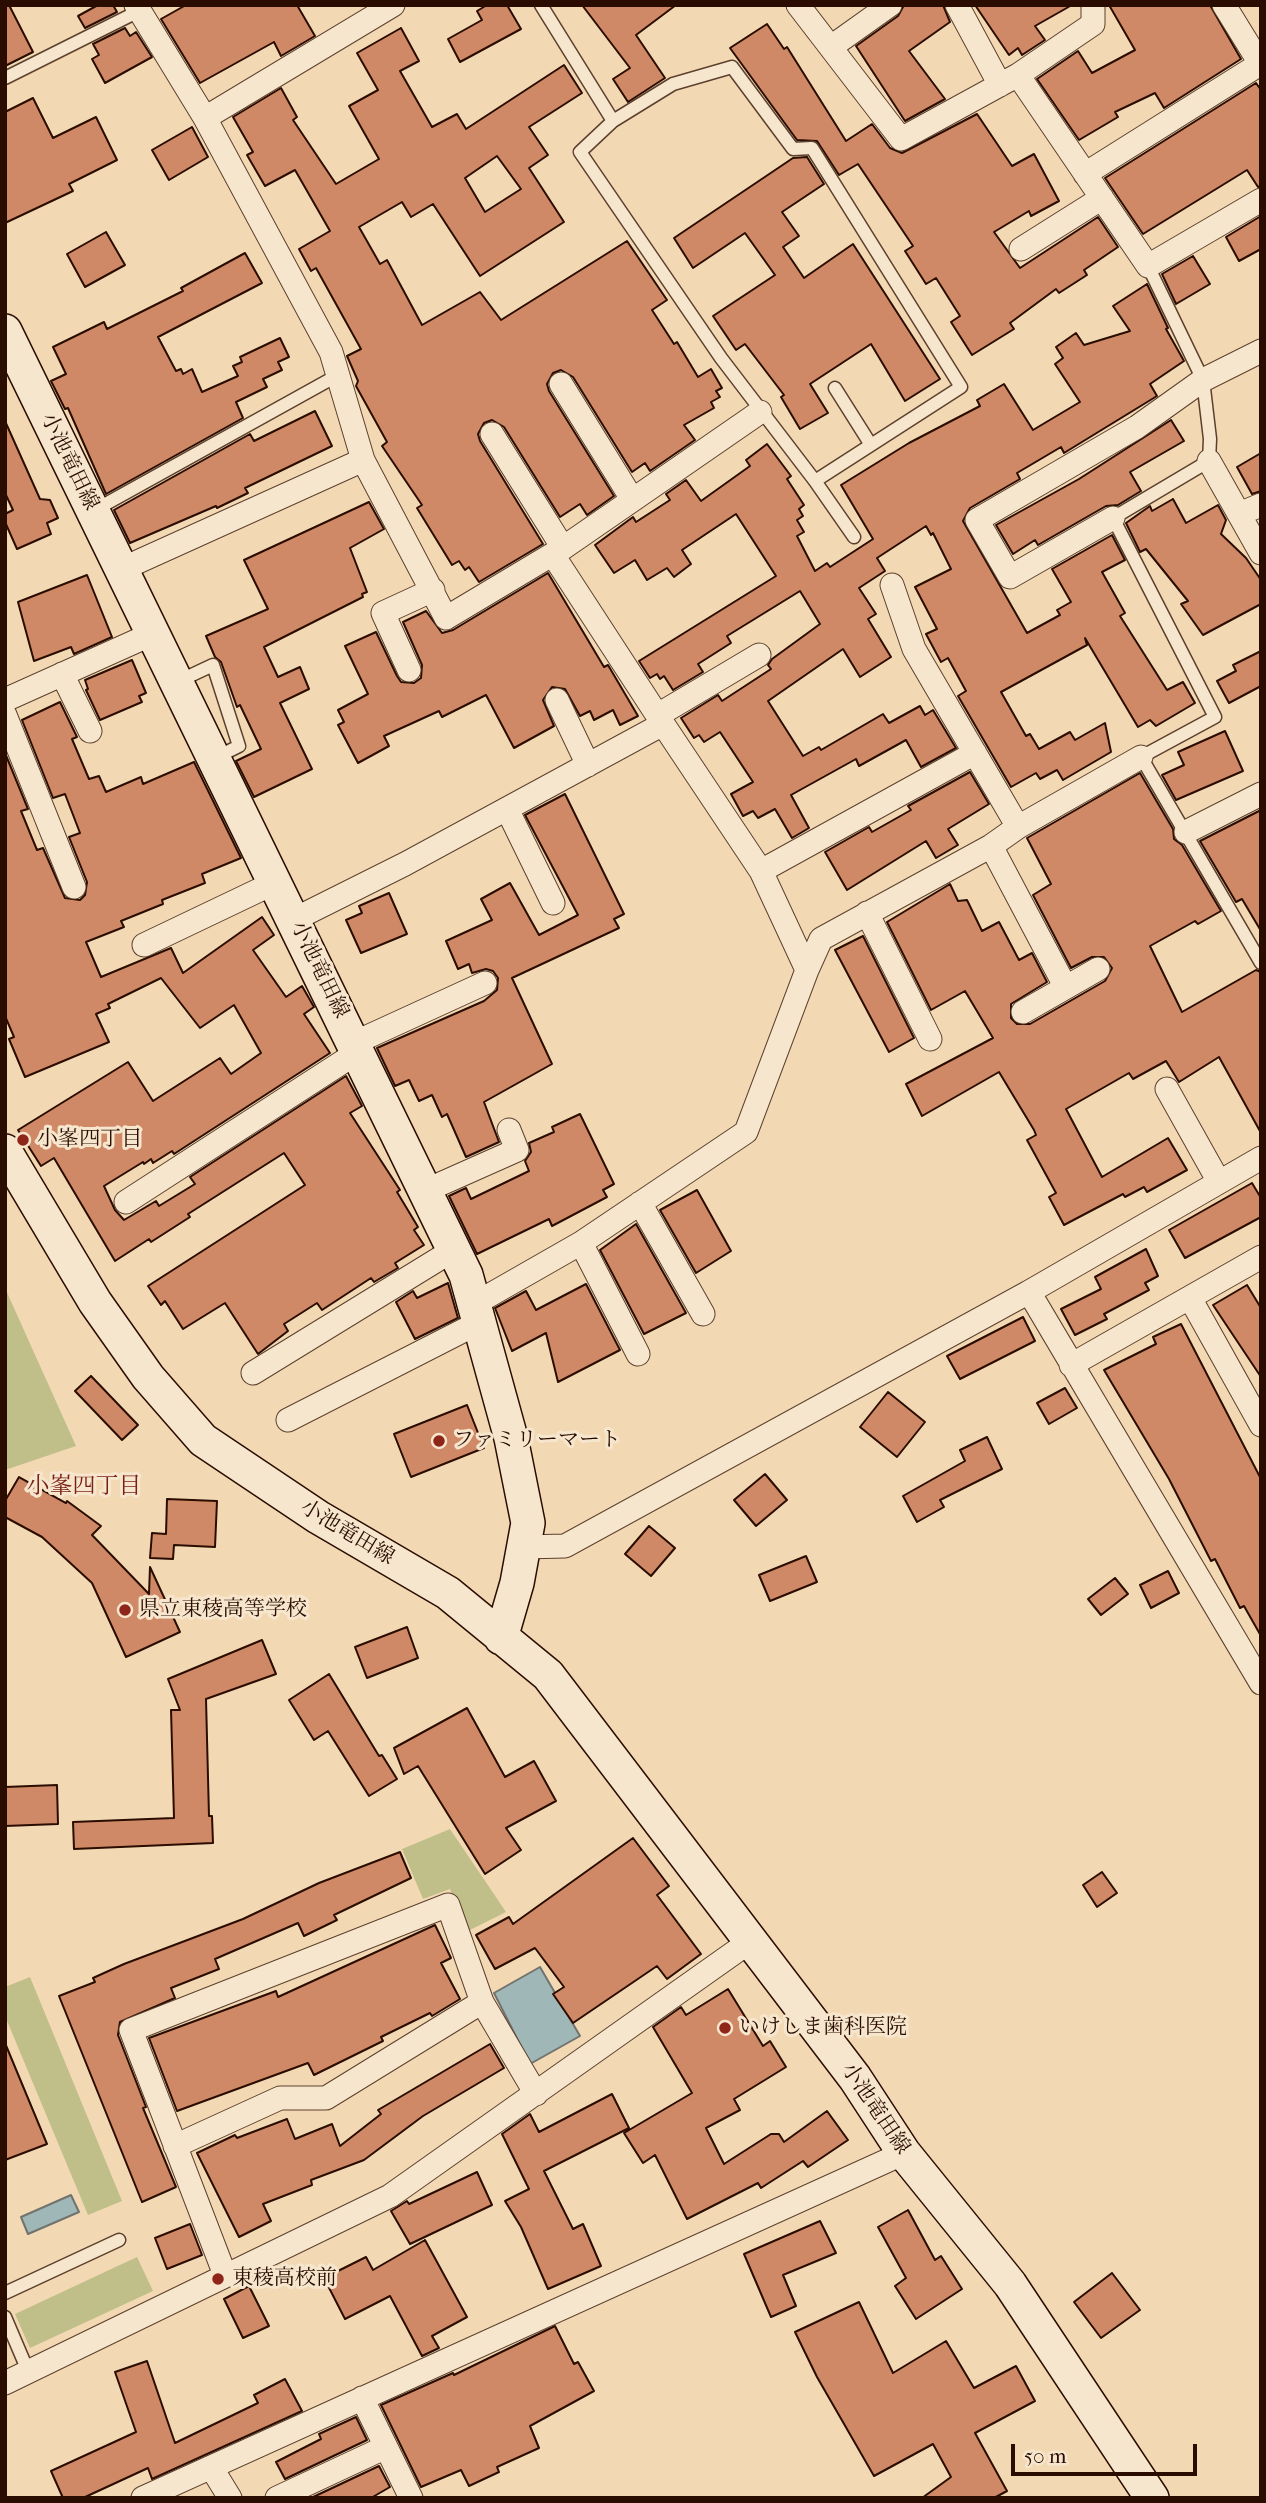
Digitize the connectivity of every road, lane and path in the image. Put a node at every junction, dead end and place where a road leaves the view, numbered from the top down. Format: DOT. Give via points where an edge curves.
graph roads {
  1 [pos="393,5"];
  2 [pos="541,5"];
  3 [pos="799,5"];
  4 [pos="890,5"];
  5 [pos="957,5"];
  6 [pos="1093,5"];
  7 [pos="1224,5"];
  8 [pos="138,8"];
  9 [pos="1252,32"];
  10 [pos="831,47"];
  11 [pos="1261,65"];
  12 [pos="5,78"];
  13 [pos="1009,80"];
  14 [pos="205,118"];
  15 [pos="613,121"];
  16 [pos="1085,174"];
  17 [pos="1102,198"];
  18 [pos="1261,200"];
  19 [pos="1021,249"];
  20 [pos="1148,266"];
  21 [pos="5,331"];
  22 [pos="1261,351"];
  23 [pos="340,374"];
  24 [pos="1203,380"];
  25 [pos="561,384"];
  26 [pos="835,388"];
  27 [pos="760,412"];
  28 [pos="492,434"];
  29 [pos="871,445"];
  30 [pos="363,460"];
  31 [pos="1209,461"];
  32 [pos="815,481"];
  33 [pos="632,499"];
  34 [pos="1261,505"];
  35 [pos="92,511"];
  36 [pos="1239,514"];
  37 [pos="1113,518"];
  38 [pos="854,537"];
  39 [pos="558,551"];
  40 [pos="1261,553"];
  41 [pos="122,569"];
  42 [pos="892,585"];
  43 [pos="433,590"];
  44 [pos="152,634"];
  45 [pos="759,654"];
  46 [pos="409,670"];
  47 [pos="62,674"];
  48 [pos="7,699"];
  49 [pos="557,700"];
  50 [pos="660,719"];
  51 [pos="90,731"];
  52 [pos="975,753"];
  53 [pos="1141,757"];
  54 [pos="588,765"];
  55 [pos="1261,794"];
  56 [pos="507,809"];
  57 [pos="1018,827"];
  58 [pos="1186,832"];
  59 [pos="991,846"];
  60 [pos="761,871"];
  61 [pos="276,882"];
  62 [pos="74,887"];
  63 [pos="553,903"];
  64 [pos="867,913"];
  65 [pos="295,919"];
  66 [pos="144,945"];
  67 [pos="1261,962"];
  68 [pos="1098,968"];
  69 [pos="807,970"];
  70 [pos="485,983"];
  71 [pos="1066,986"];
  72 [pos="1023,1012"];
  73 [pos="930,1039"];
  74 [pos="356,1048"];
  75 [pos="1167,1089"];
  76 [pos="509,1130"];
  77 [pos="5,1151"];
  78 [pos="1261,1158"];
  79 [pos="1219,1182"];
  80 [pos="428,1190"];
  81 [pos="127,1202"];
  82 [pos="640,1203"];
  83 [pos="581,1242"];
  84 [pos="454,1249"];
  85 [pos="1261,1257"];
  86 [pos="1029,1292"];
  87 [pos="1190,1298"];
  88 [pos="478,1312"];
  89 [pos="703,1314"];
  90 [pos="638,1354"];
  91 [pos="1071,1365"];
  92 [pos="253,1373"];
  93 [pos="288,1420"];
  94 [pos="1261,1424"];
  95 [pos="524,1547"];
  96 [pos="501,1638"];
  97 [pos="1261,1683"];
  98 [pos="752,1940"];
  99 [pos="482,2002"];
  100 [pos="536,2094"];
  101 [pos="176,2146"];
  102 [pos="904,2153"];
  103 [pos="119,2240"];
  104 [pos="225,2275"];
  105 [pos="5,2293"];
  106 [pos="5,2316"];
  107 [pos="29,2371"];
  108 [pos="5,2383"];
  109 [pos="362,2398"];
  110 [pos="386,2447"];
  111 [pos="211,2467"];
  112 [pos="143,2498"];
  113 [pos="230,2498"];
  114 [pos="277,2498"];
  115 [pos="411,2498"];
  116 [pos="1152,2498"];
  1 -- 14 [label="street"];
  2 -- 15 [label="lane"];
  3 -- 10 [label="street"];
  4 -- 10 [label="street"];
  5 -- 13 [label="street"];
  6 -- 13 [label="street" via="1093,24"];
  7 -- 9 [label="street"];
  8 -- 12 [label="lane"];
  8 -- 14 [label="street"];
  9 -- 11 [label="street"];
  10 -- 13 [label="street" via="901,139"];
  11 -- 16 [label="street"];
  13 -- 16 [label="street"];
  14 -- 23 [label="street"];
  15 -- 27 [label="lane" via="580,152"];
  15 -- 29 [label="lane" via="673,84 732,66 793,149 813,148 961,387"];
  16 -- 17 [label="street"];
  17 -- 19 [label="street"];
  17 -- 20 [label="street"];
  18 -- 20 [label="street"];
  20 -- 24 [label="lane"];
  21 -- 35 [label="main road, 小池竜田線"];
  22 -- 24 [label="street"];
  23 -- 30 [label="street"];
  23 -- 35 [label="lane"];
  24 -- 31 [label="lane"];
  24 -- 37 [label="street" via="1137,427 977,520 1010,577"];
  25 -- 33 [label="street"];
  26 -- 29 [label="lane"];
  27 -- 32 [label="lane"];
  27 -- 33 [label="street"];
  28 -- 39 [label="street"];
  29 -- 32 [label="lane"];
  30 -- 41 [label="street"];
  30 -- 43 [label="street"];
  31 -- 36 [label="street"];
  31 -- 37 [label="lane"];
  32 -- 38 [label="lane"];
  33 -- 39 [label="street"];
  34 -- 36 [label="street"];
  35 -- 41 [label="main road, 小池竜田線"];
  36 -- 40 [label="street"];
  37 -- 53 [label="lane" via="1215,717"];
  39 -- 43 [label="street" via="446,618"];
  39 -- 50 [label="street"];
  41 -- 44 [label="main road, 小池竜田線"];
  42 -- 52 [label="street" via="914,649"];
  43 -- 46 [label="street" via="383,612"];
  44 -- 47 [label="street"];
  44 -- 61 [label="main road, 小池竜田線"];
  45 -- 50 [label="street"];
  47 -- 48 [label="street"];
  47 -- 51 [label="street"];
  48 -- 62 [label="street"];
  49 -- 54 [label="street"];
  50 -- 54 [label="street"];
  50 -- 60 [label="street"];
  52 -- 57 [label="street"];
  52 -- 60 [label="street"];
  53 -- 57 [label="street"];
  53 -- 58 [label="lane"];
  54 -- 56 [label="street"];
  55 -- 58 [label="street"];
  56 -- 63 [label="street"];
  56 -- 65 [label="street"];
  57 -- 59 [label="street"];
  58 -- 67 [label="lane"];
  59 -- 64 [label="street"];
  59 -- 71 [label="street"];
  60 -- 69 [label="street"];
  61 -- 65 [label="main road, 小池竜田線"];
  61 -- 66 [label="street"];
  64 -- 69 [label="street" via="821,939"];
  64 -- 73 [label="street"];
  65 -- 74 [label="main road, 小池竜田線"];
  68 -- 71 [label="street"];
  69 -- 82 [label="street" via="746,1132"];
  70 -- 74 [label="street"];
  71 -- 72 [label="street"];
  74 -- 80 [label="main road, 小池竜田線"];
  74 -- 81 [label="street"];
  75 -- 79 [label="street"];
  76 -- 80 [label="street" via="517,1150"];
  77 -- 96 [label="main road, 小池竜田線" via="95,1302 148,1377 203,1440 318,1517 448,1593"];
  78 -- 79 [label="street"];
  79 -- 86 [label="street"];
  80 -- 84 [label="main road, 小池竜田線"];
  82 -- 83 [label="street"];
  82 -- 89 [label="street"];
  83 -- 88 [label="street"];
  83 -- 90 [label="street"];
  84 -- 88 [label="main road, 小池竜田線"];
  84 -- 92 [label="street"];
  85 -- 87 [label="street"];
  86 -- 91 [label="street"];
  86 -- 95 [label="street" via="565,1546"];
  87 -- 91 [label="street"];
  87 -- 94 [label="street"];
  88 -- 93 [label="street"];
  88 -- 95 [label="main road, 小池竜田線" via="526,1511"];
  91 -- 97 [label="street"];
  95 -- 96 [label="main road, 小池竜田線"];
  96 -- 98 [label="main road, 小池竜田線" via="548,1675"];
  98 -- 100 [label="street"];
  98 -- 102 [label="main road, 小池竜田線" via="855,2078"];
  99 -- 100 [label="street"];
  99 -- 101 [label="street" via="326,2098 281,2098"];
  99 -- 101 [label="street" via="448,1905 131,2030"];
  100 -- 104 [label="street" via="390,2196"];
  101 -- 104 [label="street"];
  102 -- 109 [label="street"];
  102 -- 116 [label="main road, 小池竜田線" via="1010,2284"];
  103 -- 105 [label="lane"];
  104 -- 107 [label="street"];
  106 -- 107 [label="lane"];
  107 -- 108 [label="street"];
  109 -- 110 [label="street"];
  109 -- 111 [label="street"];
  110 -- 114 [label="street"];
  110 -- 115 [label="street"];
  111 -- 112 [label="street"];
  111 -- 113 [label="street"];
}
